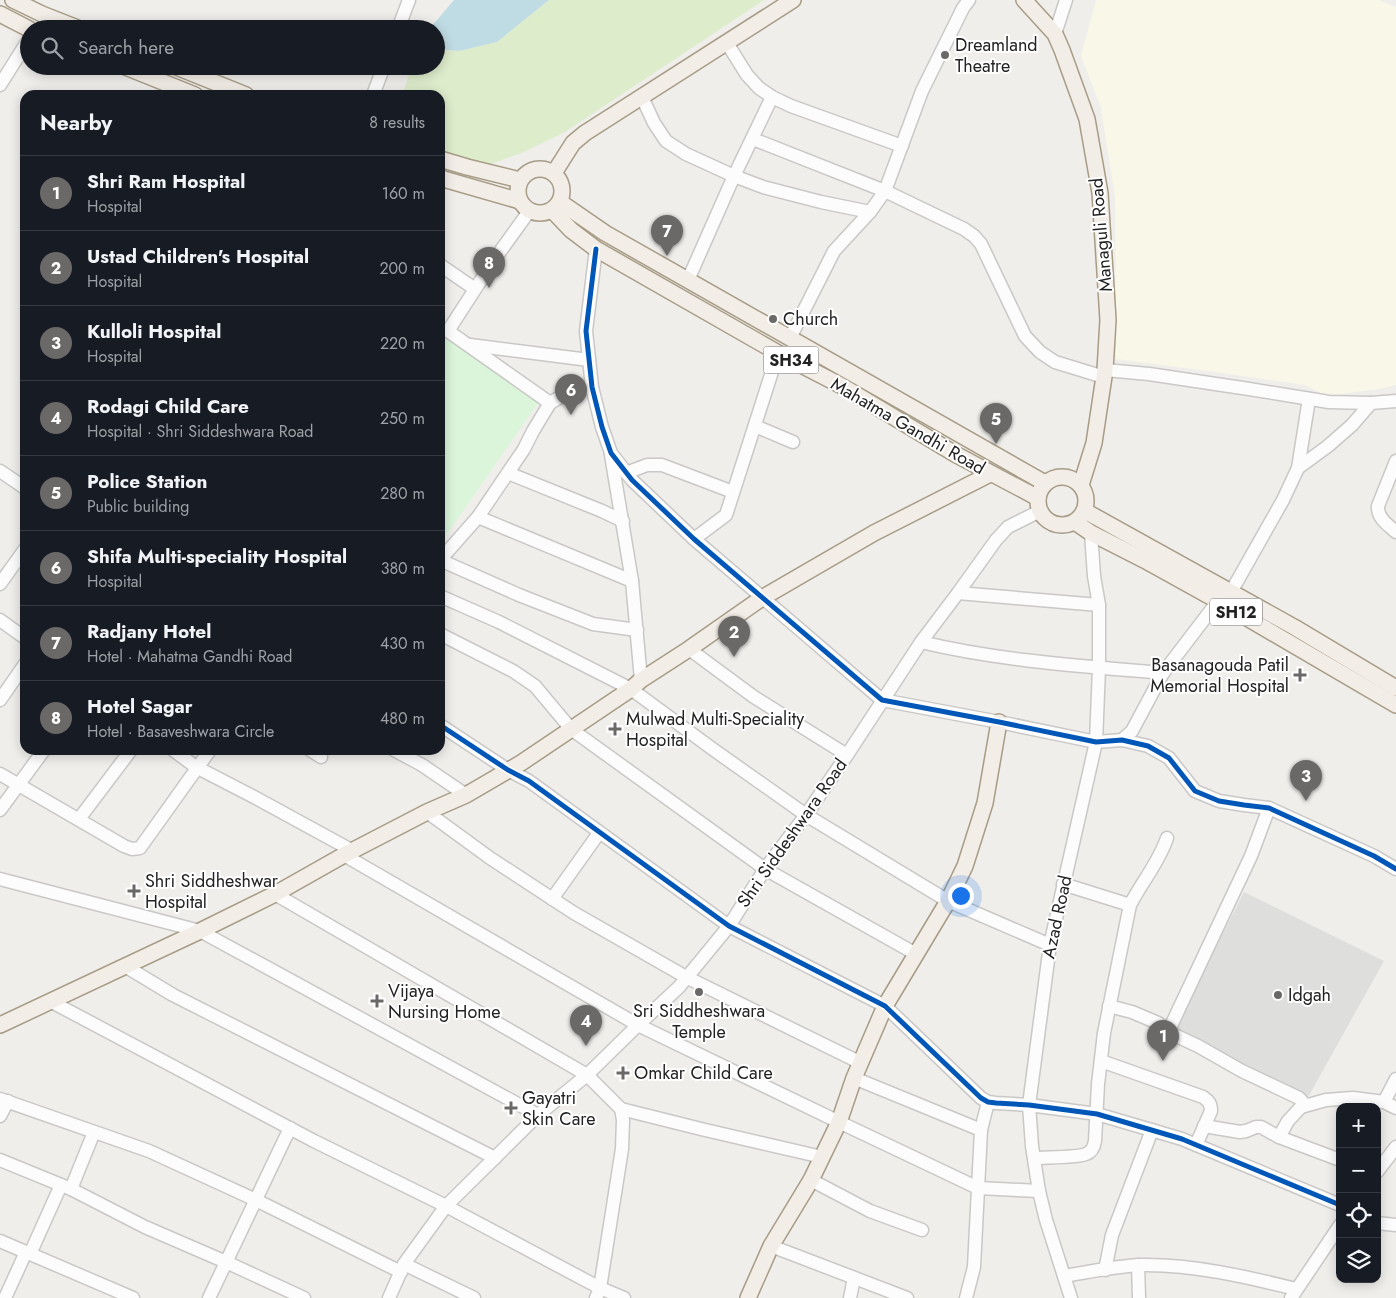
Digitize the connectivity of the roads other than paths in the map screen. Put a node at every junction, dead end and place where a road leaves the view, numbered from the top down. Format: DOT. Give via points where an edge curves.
graph roads {
  1 [pos="13,0"];
  2 [pos="409,0"];
  3 [pos="793,0"];
  4 [pos="969,0"];
  5 [pos="1024,0"];
  6 [pos="1066,0"];
  7 [pos="0,14"];
  8 [pos="42,14"];
  9 [pos="39,20"];
  10 [pos="57,20"];
  11 [pos="401,20"];
  12 [pos="20,24"];
  13 [pos="1055,34"];
  14 [pos="727,43"];
  15 [pos="20,53"];
  16 [pos="145,75"];
  17 [pos="196,75"];
  18 [pos="381,75"];
  19 [pos="0,85"];
  20 [pos="183,90"];
  21 [pos="234,90"];
  22 [pos="375,90"];
  23 [pos="642,97"];
  24 [pos="772,97"];
  25 [pos="753,139"];
  26 [pos="902,146"];
  27 [pos="445,160"];
  28 [pos="554,173"];
  29 [pos="734,176"];
  30 [pos="445,180"];
  31 [pos="520,180"];
  32 [pos="885,191"];
  33 [pos="525,206"];
  34 [pos="556,206"];
  35 [pos="870,212"];
  36 [pos="596,249"];
  37 [pos="445,268"];
  38 [pos="688,280"];
  39 [pos="475,289"];
  40 [pos="790,338"];
  41 [pos="467,344"];
  42 [pos="778,353"];
  43 [pos="589,360"];
  44 [pos="1105,373"];
  45 [pos="592,387"];
  46 [pos="1309,399"];
  47 [pos="1396,401"];
  48 [pos="550,403"];
  49 [pos="1371,403"];
  50 [pos="754,426"];
  51 [pos="793,442"];
  52 [pos="611,453"];
  53 [pos="1396,461"];
  54 [pos="1298,468"];
  55 [pos="508,473"];
  56 [pos="626,473"];
  57 [pos="1,474"];
  58 [pos="990,474"];
  59 [pos="1045,483"];
  60 [pos="20,485"];
  61 [pos="1081,485"];
  62 [pos="732,492"];
  63 [pos="1039,505"];
  64 [pos="478,517"];
  65 [pos="1080,517"];
  66 [pos="623,521"];
  67 [pos="1396,532"];
  68 [pos="1091,533"];
  69 [pos="694,539"];
  70 [pos="445,554"];
  71 [pos="20,556"];
  72 [pos="445,562"];
  73 [pos="632,581"];
  74 [pos="0,584"];
  75 [pos="1231,592"];
  76 [pos="958,593"];
  77 [pos="445,598"];
  78 [pos="762,598"];
  79 [pos="1218,601"];
  80 [pos="1099,605"];
  81 [pos="0,620"];
  82 [pos="637,630"];
  83 [pos="20,634"];
  84 [pos="445,637"];
  85 [pos="921,642"];
  86 [pos="689,649"];
  87 [pos="1099,668"];
  88 [pos="20,671"];
  89 [pos="1163,673"];
  90 [pos="636,684"];
  91 [pos="1396,688"];
  92 [pos="0,700"];
  93 [pos="882,700"];
  94 [pos="1396,705"];
  95 [pos="998,722"];
  96 [pos="445,728"];
  97 [pos="571,729"];
  98 [pos="1122,740"];
  99 [pos="1096,742"];
  100 [pos="40,755"];
  101 [pos="126,755"];
  102 [pos="180,755"];
  103 [pos="206,755"];
  104 [pos="317,755"];
  105 [pos="403,755"];
  106 [pos="847,755"];
  107 [pos="320,757"];
  108 [pos="196,767"];
  109 [pos="508,770"];
  110 [pos="0,774"];
  111 [pos="17,785"];
  112 [pos="466,795"];
  113 [pos="1269,808"];
  114 [pos="0,810"];
  115 [pos="427,812"];
  116 [pos="806,815"];
  117 [pos="79,820"];
  118 [pos="599,832"];
  119 [pos="1167,838"];
  120 [pos="349,853"];
  121 [pos="1394,864"];
  122 [pos="765,869"];
  123 [pos="0,879"];
  124 [pos="1063,884"];
  125 [pos="275,894"];
  126 [pos="552,899"];
  127 [pos="948,901"];
  128 [pos="1130,905"];
  129 [pos="728,926"];
  130 [pos="200,931"];
  131 [pos="1050,945"];
  132 [pos="916,954"];
  133 [pos="125,966"];
  134 [pos="686,977"];
  135 [pos="50,1001"];
  136 [pos="885,1006"];
  137 [pos="1109,1006"];
  138 [pos="0,1025"];
  139 [pos="638,1025"];
  140 [pos="1168,1032"];
  141 [pos="1101,1061"];
  142 [pos="861,1063"];
  143 [pos="587,1075"];
  144 [pos="854,1078"];
  145 [pos="1396,1079"];
  146 [pos="4,1100"];
  147 [pos="988,1102"];
  148 [pos="1384,1102"];
  149 [pos="1028,1105"];
  150 [pos="1305,1106"];
  151 [pos="1396,1108"];
  152 [pos="620,1109"];
  153 [pos="1097,1114"];
  154 [pos="538,1115"];
  155 [pos="0,1116"];
  156 [pos="839,1122"];
  157 [pos="1204,1126"];
  158 [pos="290,1128"];
  159 [pos="981,1130"];
  160 [pos="1152,1130"];
  161 [pos="94,1132"];
  162 [pos="1279,1137"];
  163 [pos="1196,1144"];
  164 [pos="1396,1147"];
  165 [pos="822,1157"];
  166 [pos="495,1158"];
  167 [pos="1034,1158"];
  168 [pos="1336,1158"];
  169 [pos="0,1160"];
  170 [pos="1381,1167"];
  171 [pos="811,1180"];
  172 [pos="66,1187"];
  173 [pos="978,1188"];
  174 [pos="1038,1191"];
  175 [pos="256,1200"];
  176 [pos="1336,1203"];
  177 [pos="446,1206"];
  178 [pos="1381,1223"];
  179 [pos="1396,1225"];
  180 [pos="922,1230"];
  181 [pos="1336,1231"];
  182 [pos="0,1241"];
  183 [pos="771,1246"];
  184 [pos="28,1253"];
  185 [pos="226,1262"];
  186 [pos="1138,1265"];
  187 [pos="403,1268"];
  188 [pos="1105,1270"];
  189 [pos="1064,1276"];
  190 [pos="854,1278"];
  191 [pos="598,1293"];
  192 [pos="1294,1294"];
  193 [pos="5,1298"];
  194 [pos="133,1298"];
  195 [pos="209,1298"];
  196 [pos="304,1298"];
  197 [pos="389,1298"];
  198 [pos="474,1298"];
  199 [pos="624,1298"];
  200 [pos="748,1298"];
  201 [pos="850,1298"];
  202 [pos="906,1298"];
  203 [pos="966,1298"];
  204 [pos="1071,1298"];
  205 [pos="1138,1298"];
  1 -- 8 [label="main road"];
  2 -- 11 [label="street"];
  3 -- 14 [label="main road"];
  4 -- 26 [label="street" via="922,91"];
  5 -- 13 [label="main road, Managuli Road"];
  6 -- 13 [label="street"];
  7 -- 12 [label="main road"];
  8 -- 9 [label="street"];
  8 -- 10 [label="main road"];
  13 -- 44 [label="main road, Managuli Road" via="1087,119 1100,194 1108,320"];
  14 -- 23 [label="main road"];
  14 -- 24 [label="street" via="747,75"];
  15 -- 19 [label="street"];
  16 -- 20 [label="main road"];
  17 -- 21 [label="main road"];
  18 -- 22 [label="street"];
  23 -- 28 [label="main road" via="573,143"];
  23 -- 29 [label="street" via="666,141"];
  24 -- 25 [label="street"];
  24 -- 26 [label="street"];
  25 -- 29 [label="street"];
  25 -- 32 [label="street"];
  26 -- 32 [label="street"];
  27 -- 31 [label="main road"];
  28 -- 31 [label="main road" via="540,168 525,174"];
  28 -- 34 [label="main road" via="563,186 563,194"];
  29 -- 35 [label="street" via="763,187"];
  29 -- 38 [label="street"];
  30 -- 33 [label="main road"];
  31 -- 33 [label="main road" via="518,194"];
  32 -- 35 [label="street"];
  32 -- 44 [label="street" via="974,236 981,244 1025,336 1040,352 1055,362"];
  33 -- 34 [label="main road" via="544,213"];
  33 -- 39 [label="street"];
  34 -- 36 [label="main road, Mahatma Gandhi Road / SH34" via="571,230"];
  34 -- 38 [label="main road, Mahatma Gandhi Road / SH34"];
  35 -- 40 [label="street" via="834,251"];
  36 -- 42 [label="main road, Mahatma Gandhi Road / SH34"];
  36 -- 43 [label="street" via="586,331"];
  37 -- 39 [label="street"];
  38 -- 40 [label="main road, Mahatma Gandhi Road / SH34"];
  39 -- 41 [label="street" via="448,331"];
  40 -- 59 [label="main road, Mahatma Gandhi Road / SH34"];
  41 -- 43 [label="street"];
  41 -- 48 [label="street"];
  42 -- 50 [label="street"];
  42 -- 58 [label="main road, Mahatma Gandhi Road / SH34" via="842,386"];
  43 -- 45 [label="street"];
  44 -- 46 [label="street" via="1149,374"];
  44 -- 61 [label="main road, Managuli Road" via="1094,443"];
  45 -- 48 [label="street" via="572,390"];
  45 -- 52 [label="street"];
  46 -- 49 [label="street"];
  46 -- 54 [label="street"];
  47 -- 49 [label="street"];
  48 -- 55 [label="street"];
  49 -- 54 [label="street" via="1352,425"];
  50 -- 51 [label="street"];
  50 -- 62 [label="street"];
  52 -- 56 [label="street"];
  52 -- 66 [label="street"];
  53 -- 67 [label="street" via="1378,506 1383,520"];
  54 -- 75 [label="street"];
  55 -- 64 [label="street"];
  55 -- 66 [label="street"];
  56 -- 62 [label="street" via="647,465 662,465"];
  56 -- 69 [label="street"];
  57 -- 60 [label="street"];
  58 -- 63 [label="main road, Mahatma Gandhi Road / SH34"];
  58 -- 78 [label="main road" via="874,533"];
  59 -- 61 [label="main road" via="1063,476"];
  59 -- 63 [label="main road"];
  61 -- 65 [label="main road" via="1087,502"];
  62 -- 69 [label="street" via="726,514"];
  63 -- 65 [label="main road, SH34" via="1044,517 1055,524 1069,525"];
  63 -- 76 [label="street, Shri Siddeshwara Road" via="1008,527 996,540"];
  64 -- 70 [label="street"];
  64 -- 73 [label="street"];
  65 -- 68 [label="main road, SH12"];
  65 -- 75 [label="main road, SH12"];
  66 -- 73 [label="street"];
  68 -- 79 [label="main road, SH12"];
  68 -- 80 [label="street, Azad Road"];
  69 -- 78 [label="street"];
  71 -- 74 [label="street"];
  72 -- 82 [label="street" via="593,624"];
  73 -- 82 [label="street"];
  75 -- 91 [label="main road, SH12"];
  76 -- 80 [label="street"];
  76 -- 85 [label="street, Shri Siddeshwara Road"];
  77 -- 90 [label="street"];
  78 -- 86 [label="main road"];
  78 -- 93 [label="street"];
  79 -- 89 [label="street"];
  79 -- 94 [label="main road, SH12"];
  80 -- 87 [label="street, Azad Road"];
  81 -- 83 [label="street"];
  82 -- 90 [label="street"];
  84 -- 97 [label="street" via="513,671 534,686"];
  85 -- 87 [label="street" via="951,649"];
  85 -- 93 [label="street, Shri Siddeshwara Road"];
  86 -- 90 [label="main road"];
  86 -- 106 [label="street" via="754,697"];
  87 -- 89 [label="street"];
  87 -- 99 [label="street, Azad Road"];
  88 -- 92 [label="street"];
  89 -- 98 [label="street" via="1132,731"];
  90 -- 97 [label="main road"];
  90 -- 116 [label="street" via="714,750"];
  93 -- 95 [label="street"];
  93 -- 106 [label="street, Shri Siddeshwara Road"];
  95 -- 99 [label="street"];
  95 -- 127 [label="main road" via="985,803 965,866"];
  96 -- 109 [label="street"];
  97 -- 109 [label="main road"];
  97 -- 122 [label="street"];
  98 -- 99 [label="street"];
  98 -- 113 [label="street" via="1148,746 1169,758 1195,791 1219,800"];
  99 -- 124 [label="street, Azad Road"];
  100 -- 111 [label="street"];
  101 -- 117 [label="street"];
  102 -- 108 [label="street"];
  103 -- 108 [label="street"];
  104 -- 107 [label="street"];
  105 -- 112 [label="street"];
  106 -- 116 [label="street, Shri Siddeshwara Road"];
  108 -- 117 [label="street" via="140,848 124,846"];
  108 -- 120 [label="street"];
  109 -- 112 [label="main road"];
  109 -- 118 [label="street"];
  110 -- 111 [label="street"];
  111 -- 114 [label="street"];
  111 -- 117 [label="street"];
  112 -- 115 [label="main road"];
  113 -- 121 [label="street"];
  113 -- 140 [label="street" via="1251,856"];
  115 -- 120 [label="main road"];
  115 -- 126 [label="street"];
  116 -- 122 [label="street, Shri Siddeshwara Road"];
  116 -- 127 [label="street"];
  118 -- 126 [label="street"];
  118 -- 129 [label="street"];
  119 -- 128 [label="street"];
  120 -- 125 [label="main road"];
  120 -- 139 [label="street"];
  122 -- 129 [label="street, Shri Siddeshwara Road"];
  122 -- 132 [label="street"];
  123 -- 130 [label="street"];
  124 -- 128 [label="street"];
  124 -- 131 [label="street, Azad Road"];
  125 -- 130 [label="main road"];
  125 -- 143 [label="street"];
  126 -- 134 [label="street"];
  127 -- 131 [label="street"];
  127 -- 132 [label="main road"];
  128 -- 137 [label="street"];
  129 -- 134 [label="street, Shri Siddeshwara Road"];
  129 -- 136 [label="street"];
  130 -- 133 [label="main road"];
  130 -- 154 [label="street"];
  131 -- 149 [label="street, Azad Road"];
  132 -- 136 [label="main road"];
  133 -- 135 [label="main road"];
  133 -- 166 [label="street" via="173,995"];
  134 -- 139 [label="street, Shri Siddeshwara Road"];
  134 -- 142 [label="street"];
  135 -- 138 [label="main road"];
  135 -- 158 [label="street"];
  136 -- 142 [label="main road"];
  136 -- 147 [label="street"];
  137 -- 140 [label="street" via="1158,1023"];
  137 -- 141 [label="street"];
  139 -- 143 [label="street, Shri Siddeshwara Road"];
  139 -- 156 [label="street"];
  140 -- 150 [label="street" via="1299,1098"];
  141 -- 153 [label="street"];
  141 -- 157 [label="street" via="1208,1100 1211,1111"];
  142 -- 144 [label="main road"];
  143 -- 152 [label="street"];
  143 -- 154 [label="street, Shri Siddeshwara Road"];
  144 -- 156 [label="main road"];
  144 -- 159 [label="street"];
  145 -- 148 [label="street"];
  146 -- 155 [label="street"];
  146 -- 161 [label="street"];
  147 -- 149 [label="street"];
  147 -- 159 [label="street"];
  148 -- 150 [label="street" via="1353,1098"];
  148 -- 151 [label="street"];
  149 -- 153 [label="street"];
  149 -- 167 [label="street, Azad Road"];
  150 -- 162 [label="street" via="1288,1121"];
  152 -- 165 [label="street"];
  152 -- 191 [label="street" via="622,1149"];
  153 -- 160 [label="street"];
  153 -- 167 [label="street" via="1095,1141 1088,1154"];
  154 -- 166 [label="street, Shri Siddeshwara Road"];
  156 -- 165 [label="main road"];
  156 -- 173 [label="street"];
  157 -- 162 [label="street" via="1240,1132 1262,1127"];
  157 -- 163 [label="street"];
  158 -- 175 [label="street"];
  158 -- 177 [label="street"];
  159 -- 173 [label="street"];
  160 -- 163 [label="street"];
  160 -- 188 [label="street" via="1112,1235"];
  161 -- 172 [label="street"];
  161 -- 175 [label="street" via="149,1151"];
  162 -- 168 [label="street"];
  163 -- 176 [label="street"];
  164 -- 170 [label="street"];
  165 -- 171 [label="main road"];
  166 -- 177 [label="street, Shri Siddeshwara Road"];
  167 -- 174 [label="street, Azad Road"];
  169 -- 172 [label="street"];
  171 -- 180 [label="street" via="870,1211"];
  171 -- 183 [label="main road"];
  172 -- 184 [label="street"];
  172 -- 185 [label="street" via="145,1227"];
  173 -- 174 [label="street"];
  173 -- 203 [label="street" via="974,1267"];
  174 -- 189 [label="street, Azad Road"];
  175 -- 185 [label="street"];
  175 -- 187 [label="street"];
  177 -- 187 [label="street, Shri Siddeshwara Road"];
  177 -- 191 [label="street"];
  178 -- 179 [label="street"];
  181 -- 192 [label="street"];
  182 -- 184 [label="street"];
  183 -- 190 [label="street"];
  183 -- 200 [label="main road"];
  184 -- 193 [label="street"];
  184 -- 194 [label="street"];
  185 -- 195 [label="street"];
  185 -- 196 [label="street"];
  186 -- 188 [label="street"];
  186 -- 192 [label="street" via="1197,1269 1252,1278"];
  186 -- 205 [label="street"];
  187 -- 197 [label="street, Shri Siddeshwara Road"];
  187 -- 198 [label="street"];
  188 -- 189 [label="street"];
  189 -- 204 [label="street, Azad Road"];
  190 -- 201 [label="street"];
  190 -- 202 [label="street"];
  191 -- 199 [label="street"];
}
